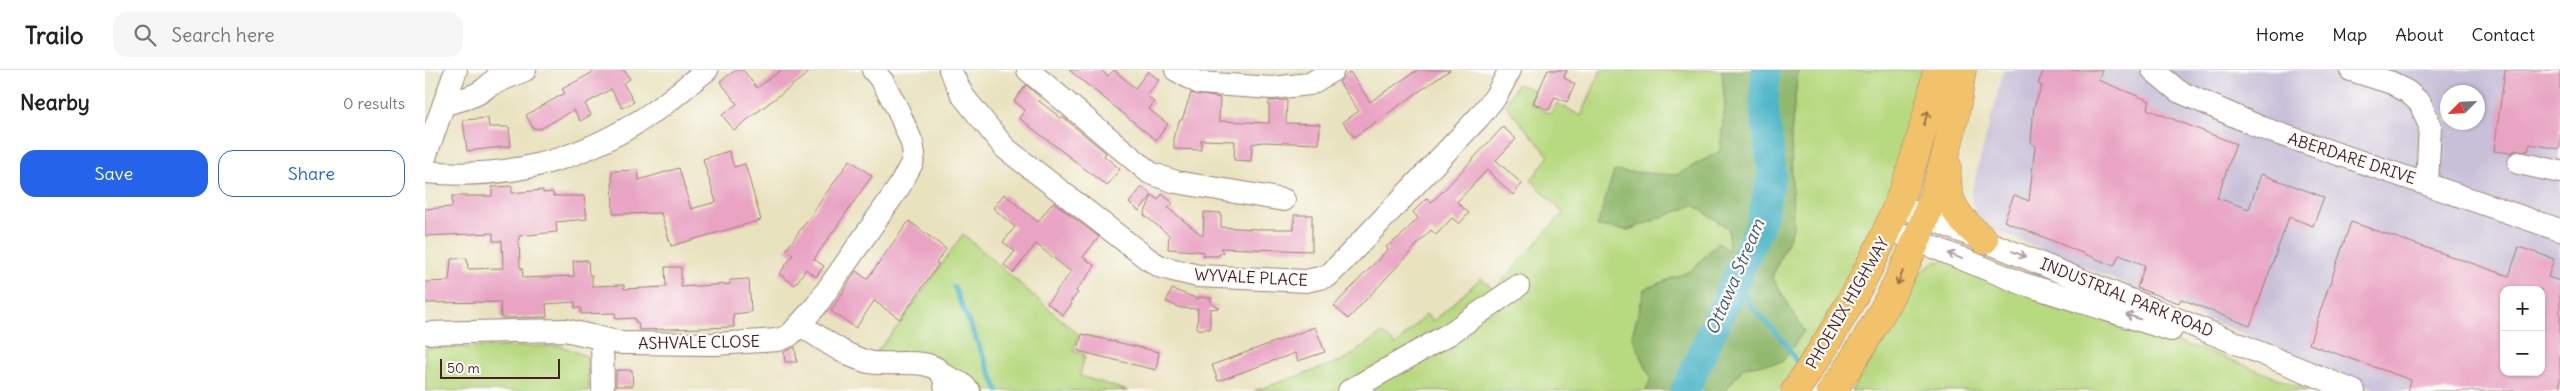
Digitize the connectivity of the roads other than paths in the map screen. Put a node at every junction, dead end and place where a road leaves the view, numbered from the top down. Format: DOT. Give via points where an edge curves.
graph roads {
  1 [pos="456,70"];
  2 [pos="525,70"];
  3 [pos="873,70"];
  4 [pos="950,70"];
  5 [pos="1028,70"];
  6 [pos="1176,70"];
  7 [pos="1333,70"];
  8 [pos="1509,70"];
  9 [pos="1937,70"];
  10 [pos="1962,70"];
  11 [pos="2153,70"];
  12 [pos="2351,70"];
  13 [pos="698,74"];
  14 [pos="497,77"];
  15 [pos="444,104"];
  16 [pos="1949,144"];
  17 [pos="425,157"];
  18 [pos="2519,163"];
  19 [pos="425,172"];
  20 [pos="2560,172"];
  21 [pos="2427,183"];
  22 [pos="1284,200"];
  23 [pos="1894,218"];
  24 [pos="1921,229"];
  25 [pos="2560,230"];
  26 [pos="1984,240"];
  27 [pos="1518,286"];
  28 [pos="800,325"];
  29 [pos="425,333"];
  30 [pos="602,339"];
  31 [pos="945,383"];
  32 [pos="603,391"];
  33 [pos="969,391"];
  34 [pos="1349,391"];
  35 [pos="1795,391"];
  36 [pos="1832,391"];
  37 [pos="2325,391"];
  38 [pos="2354,391"];
  1 -- 15 [label="street"];
  2 -- 14 [label="street"];
  3 -- 28 [label="street, ASHVALE CLOSE" via="897,108 912,143 912,163 899,187"];
  4 -- 8 [label="street, WYVALE PLACE" via="963,96 1005,148 1148,259 1177,272 1198,276 1306,281 1329,276 1479,117 1496,96"];
  5 -- 22 [label="street" via="1150,173 1176,182"];
  6 -- 7 [label="street" via="1199,83 1272,88 1310,84"];
  23 -- 9 [label="main road, PHOENIX HIGHWAY, one-way" via="1931,101"];
  10 -- 16 [label="main road, PHOENIX HIGHWAY"];
  11 -- 21 [label="street, ABERDARE DRIVE" via="2178,92 2263,128"];
  12 -- 21 [label="street" via="2392,83 2420,104 2430,126"];
  13 -- 19 [label="street" via="660,108 591,149 564,159 497,173 452,175"];
  14 -- 15 [label="street" via="468,99"];
  15 -- 17 [label="street"];
  16 -- 24 [label="main road, PHOENIX HIGHWAY"];
  16 -- 26 [label="main road" via="1946,177 1951,205"];
  18 -- 20 [label="street"];
  21 -- 25 [label="street, ABERDARE DRIVE"];
  23 -- 24 [label="street, INDUSTRIAL PARK ROAD"];
  23 -- 35 [label="main road, PHOENIX HIGHWAY" via="1834,333"];
  24 -- 26 [label="street, INDUSTRIAL PARK ROAD"];
  24 -- 36 [label="main road, PHOENIX HIGHWAY, one-way" via="1892,297 1860,353"];
  37 -- 24 [label="street, INDUSTRIAL PARK ROAD, one-way" via="2243,355 2021,283"];
  26 -- 38 [label="street, INDUSTRIAL PARK ROAD, one-way"];
  27 -- 34 [label="street" via="1449,334"];
  28 -- 30 [label="street, ASHVALE CLOSE" via="790,335 762,342 622,343"];
  28 -- 31 [label="street" via="851,356 870,363 935,368"];
  29 -- 30 [label="street, ASHVALE CLOSE" via="565,330"];
  30 -- 32 [label="street"];
  31 -- 33 [label="street" via="962,384"];
}
